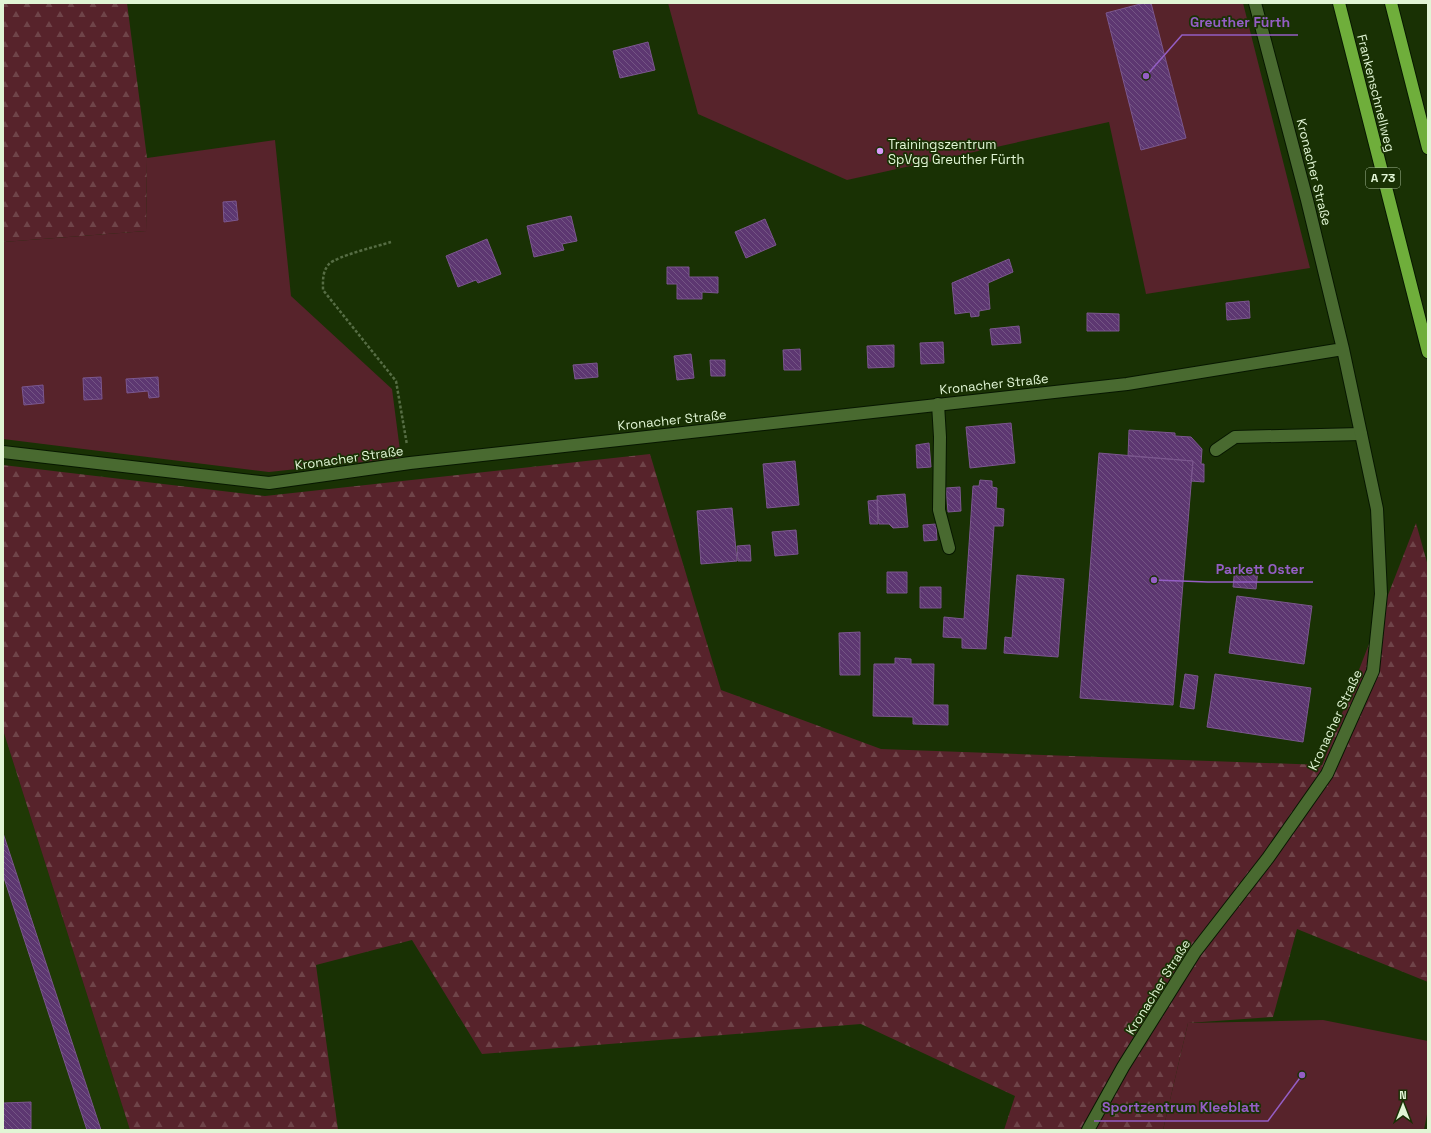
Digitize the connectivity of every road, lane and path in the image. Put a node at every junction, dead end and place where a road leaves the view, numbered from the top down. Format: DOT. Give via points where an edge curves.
graph roads {
  1 [pos="1255,3"];
  2 [pos="1339,3"];
  3 [pos="1391,3"];
  4 [pos="1428,148"];
  5 [pos="391,242"];
  6 [pos="1343,349"];
  7 [pos="1428,352"];
  8 [pos="938,404"];
  9 [pos="1361,434"];
  10 [pos="1216,450"];
  11 [pos="3,452"];
  12 [pos="410,463"];
  13 [pos="949,548"];
  14 [pos="1088,1130"];
  1 -- 6 [label="street, Kronacher Straße"];
  2 -- 7 [label="highway, Frankenschnellweg / A 73"];
  3 -- 4 [label="highway"];
  5 -- 12 [label="path" via="329,264 322,277 323,290 396,381"];
  6 -- 8 [label="street, Kronacher Straße" via="1127,384"];
  6 -- 9 [label="street, Kronacher Straße"];
  8 -- 12 [label="street, Kronacher Straße"];
  8 -- 13 [label="street" via="940,510"];
  9 -- 10 [label="street" via="1236,437"];
  9 -- 14 [label="street, Kronacher Straße" via="1377,509 1381,594 1373,671 1327,774 1268,858 1195,952"];
  11 -- 12 [label="street, Kronacher Straße" via="270,483"];
}
